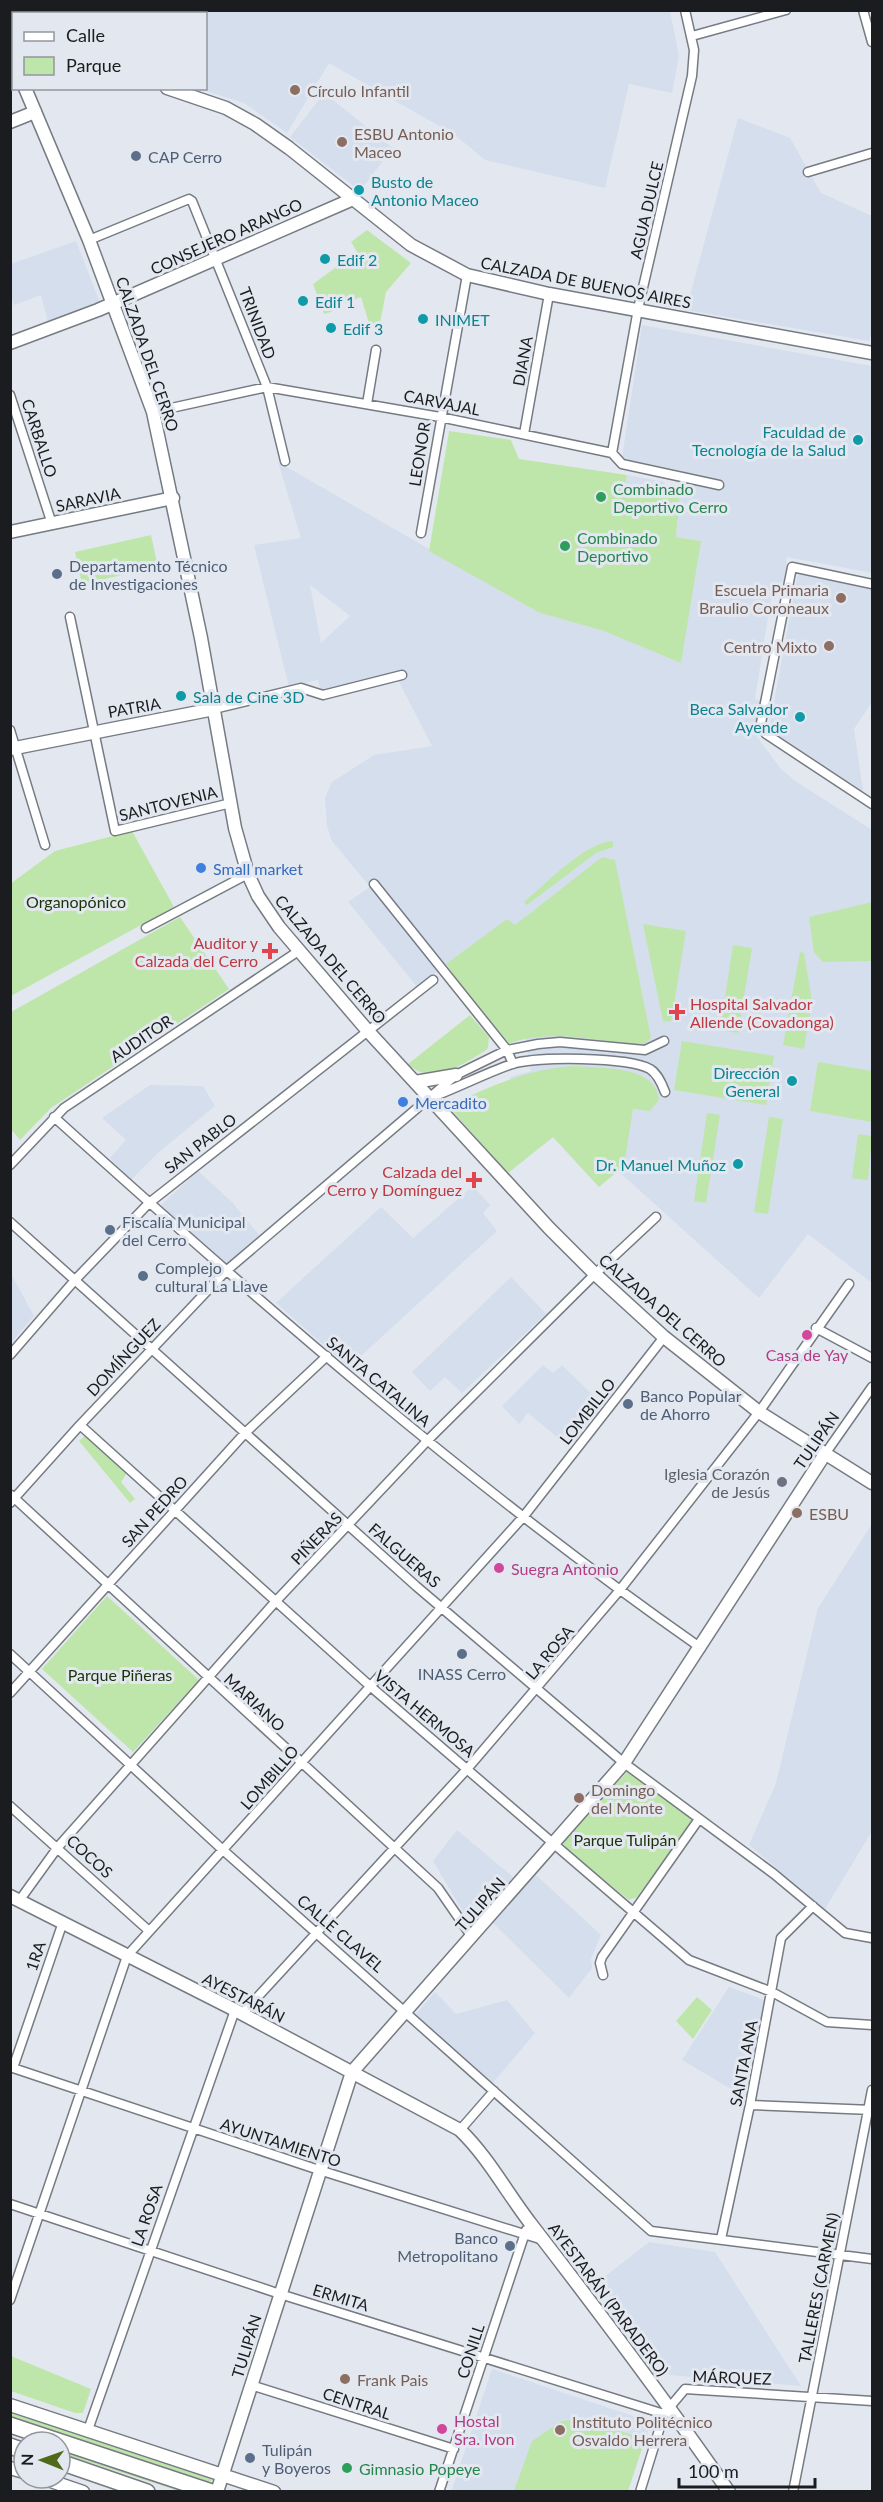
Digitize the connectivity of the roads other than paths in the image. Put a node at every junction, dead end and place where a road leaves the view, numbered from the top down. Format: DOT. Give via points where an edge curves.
graph roads {
  1 [pos="685,10"];
  2 [pos="786,10"];
  3 [pos="863,10"];
  4 [pos="692,36"];
  5 [pos="873,42"];
  6 [pos="27,90"];
  7 [pos="172,90"];
  8 [pos="35,112"];
  9 [pos="10,122"];
  10 [pos="873,153"];
  11 [pos="808,172"];
  12 [pos="353,199"];
  13 [pos="90,240"];
  14 [pos="217,258"];
  15 [pos="467,275"];
  16 [pos="549,294"];
  17 [pos="114,303"];
  18 [pos="638,309"];
  19 [pos="10,343"];
  20 [pos="376,350"];
  21 [pos="873,353"];
  22 [pos="267,387"];
  23 [pos="10,395"];
  24 [pos="367,404"];
  25 [pos="153,412"];
  26 [pos="441,417"];
  27 [pos="524,434"];
  28 [pos="612,453"];
  29 [pos="285,461"];
  30 [pos="719,485"];
  31 [pos="173,498"];
  32 [pos="52,524"];
  33 [pos="10,532"];
  34 [pos="421,533"];
  35 [pos="873,584"];
  36 [pos="70,617"];
  37 [pos="402,675"];
  38 [pos="214,710"];
  39 [pos="10,730"];
  40 [pos="93,732"];
  41 [pos="13,748"];
  42 [pos="231,803"];
  43 [pos="873,804"];
  44 [pos="45,845"];
  45 [pos="248,874"];
  46 [pos="374,884"];
  47 [pos="146,928"];
  48 [pos="300,950"];
  49 [pos="433,980"];
  50 [pos="367,1030"];
  51 [pos="664,1041"];
  52 [pos="507,1050"];
  53 [pos="513,1064"];
  54 [pos="456,1075"];
  55 [pos="415,1082"];
  56 [pos="665,1092"];
  57 [pos="429,1098"];
  58 [pos="54,1117"];
  59 [pos="10,1165"];
  60 [pos="149,1203"];
  61 [pos="656,1217"];
  62 [pos="10,1222"];
  63 [pos="226,1271"];
  64 [pos="595,1274"];
  65 [pos="75,1280"];
  66 [pos="849,1284"];
  67 [pos="816,1328"];
  68 [pos="664,1337"];
  69 [pos="151,1348"];
  70 [pos="10,1355"];
  71 [pos="327,1356"];
  72 [pos="873,1358"];
  73 [pos="873,1387"];
  74 [pos="759,1412"];
  75 [pos="80,1425"];
  76 [pos="245,1433"];
  77 [pos="427,1441"];
  78 [pos="825,1454"];
  79 [pos="873,1483"];
  80 [pos="12,1498"];
  81 [pos="175,1509"];
  82 [pos="524,1516"];
  83 [pos="349,1526"];
  84 [pos="108,1585"];
  85 [pos="620,1591"];
  86 [pos="276,1601"];
  87 [pos="441,1606"];
  88 [pos="701,1648"];
  89 [pos="10,1654"];
  90 [pos="30,1671"];
  91 [pos="207,1677"];
  92 [pos="370,1686"];
  93 [pos="537,1689"];
  94 [pos="10,1693"];
  95 [pos="624,1763"];
  96 [pos="301,1764"];
  97 [pos="132,1766"];
  98 [pos="468,1768"];
  99 [pos="10,1806"];
  100 [pos="699,1819"];
  101 [pos="554,1844"];
  102 [pos="58,1847"];
  103 [pos="393,1849"];
  104 [pos="224,1851"];
  105 [pos="15,1899"];
  106 [pos="813,1906"];
  107 [pos="633,1912"];
  108 [pos="63,1922"];
  109 [pos="148,1930"];
  110 [pos="317,1931"];
  111 [pos="472,1937"];
  112 [pos="873,1938"];
  113 [pos="127,1956"];
  114 [pos="603,1975"];
  115 [pos="772,1992"];
  116 [pos="406,2011"];
  117 [pos="238,2012"];
  118 [pos="873,2025"];
  119 [pos="12,2068"];
  120 [pos="352,2072"];
  121 [pos="79,2091"];
  122 [pos="494,2091"];
  123 [pos="873,2091"];
  124 [pos="750,2105"];
  125 [pos="870,2110"];
  126 [pos="192,2128"];
  127 [pos="460,2130"];
  128 [pos="318,2170"];
  129 [pos="10,2204"];
  130 [pos="38,2213"];
  131 [pos="528,2221"];
  132 [pos="524,2234"];
  133 [pos="721,2239"];
  134 [pos="543,2240"];
  135 [pos="150,2250"];
  136 [pos="839,2254"];
  137 [pos="873,2259"];
  138 [pos="280,2294"];
  139 [pos="10,2300"];
  140 [pos="483,2357"];
  141 [pos="251,2385"];
  142 [pos="811,2396"];
  143 [pos="873,2401"];
  144 [pos="10,2405"];
  145 [pos="667,2410"];
  146 [pos="10,2425"];
  147 [pos="88,2430"];
  148 [pos="454,2449"];
  149 [pos="72,2466"];
  150 [pos="222,2475"];
  151 [pos="147,2492"];
  152 [pos="212,2492"];
  153 [pos="217,2492"];
  154 [pos="274,2492"];
  155 [pos="439,2492"];
  156 [pos="640,2492"];
  157 [pos="729,2492"];
  158 [pos="793,2492"];
  1 -- 4 [label="street, AGUA DULCE"];
  2 -- 4 [label="street"];
  3 -- 5 [label="street"];
  4 -- 18 [label="street, AGUA DULCE" via="692,76"];
  6 -- 8 [label="main road, CALZADA DEL CERRO"];
  7 -- 12 [label="main road, CALZADA DE BUENOS AIRES" via="226,108 255,124"];
  8 -- 9 [label="main road"];
  8 -- 13 [label="main road, CALZADA DEL CERRO"];
  10 -- 11 [label="street"];
  12 -- 14 [label="main road, CONSEJERO ARANGO"];
  12 -- 15 [label="main road, CALZADA DE BUENOS AIRES" via="411,245"];
  13 -- 14 [label="street, TRINIDAD" via="191,200"];
  13 -- 17 [label="main road, CALZADA DEL CERRO"];
  14 -- 17 [label="main road, CONSEJERO ARANGO"];
  14 -- 22 [label="street, TRINIDAD"];
  15 -- 16 [label="main road, CALZADA DE BUENOS AIRES"];
  15 -- 26 [label="street, LEONOR"];
  16 -- 18 [label="main road, CALZADA DE BUENOS AIRES"];
  16 -- 27 [label="street, DIANA"];
  17 -- 19 [label="main road, CONSEJERO ARANGO"];
  17 -- 25 [label="main road, CALZADA DEL CERRO"];
  18 -- 21 [label="main road, CALZADA DE BUENOS AIRES"];
  18 -- 28 [label="street, AGUA DULCE"];
  20 -- 24 [label="street"];
  22 -- 24 [label="street, CARVAJAL"];
  22 -- 25 [label="street, CARVAJAL"];
  22 -- 29 [label="street, TRINIDAD"];
  23 -- 32 [label="street, CARBALLO"];
  24 -- 26 [label="street, CARVAJAL"];
  25 -- 31 [label="main road, CALZADA DEL CERRO"];
  26 -- 27 [label="street, CARVAJAL"];
  26 -- 34 [label="street, LEONOR"];
  27 -- 28 [label="street, CARVAJAL"];
  28 -- 30 [label="street, CARVAJAL" via="622,464"];
  31 -- 32 [label="main road, SARAVIA"];
  31 -- 38 [label="main road, CALZADA DEL CERRO"];
  32 -- 33 [label="main road, SARAVIA"];
  35 -- 43 [label="street" via="792,567 761,723 765,732"];
  36 -- 40 [label="street, SANTOVENIA"];
  37 -- 38 [label="street, PATRIA" via="323,695 301,688"];
  38 -- 40 [label="main road, PATRIA"];
  38 -- 42 [label="main road, CALZADA DEL CERRO"];
  39 -- 41 [label="street"];
  40 -- 41 [label="main road, PATRIA"];
  40 -- 42 [label="street, SANTOVENIA" via="115,831"];
  41 -- 44 [label="street"];
  42 -- 45 [label="main road, CALZADA DEL CERRO"];
  45 -- 47 [label="street"];
  45 -- 48 [label="main road, CALZADA DEL CERRO" via="265,908"];
  46 -- 52 [label="street"];
  48 -- 50 [label="main road, CALZADA DEL CERRO"];
  48 -- 58 [label="street, AUDITOR"];
  49 -- 50 [label="street, SAN PABLO"];
  50 -- 55 [label="main road, CALZADA DEL CERRO"];
  50 -- 60 [label="street, SAN PABLO"];
  51 -- 52 [label="street, DOMÍNGUEZ" via="645,1050 560,1042"];
  52 -- 53 [label="street"];
  52 -- 54 [label="street, DOMÍNGUEZ"];
  53 -- 56 [label="street, DOMÍNGUEZ" via="579,1058 645,1068 654,1073"];
  53 -- 57 [label="street, DOMÍNGUEZ"];
  54 -- 55 [label="main road"];
  54 -- 57 [label="street, DOMÍNGUEZ"];
  55 -- 57 [label="main road, CALZADA DEL CERRO"];
  57 -- 63 [label="street, DOMÍNGUEZ"];
  57 -- 64 [label="main road, CALZADA DEL CERRO"];
  58 -- 59 [label="street, AUDITOR"];
  58 -- 60 [label="street, SANTA CATALINA"];
  60 -- 63 [label="street, SANTA CATALINA"];
  60 -- 65 [label="street, SAN PABLO"];
  61 -- 64 [label="street, PIÑERAS"];
  62 -- 65 [label="street, FALGUERAS"];
  63 -- 69 [label="street, DOMÍNGUEZ"];
  63 -- 71 [label="street, SANTA CATALINA"];
  64 -- 68 [label="main road, CALZADA DEL CERRO"];
  64 -- 77 [label="street, PIÑERAS"];
  65 -- 69 [label="street, FALGUERAS"];
  65 -- 70 [label="street, SAN PABLO"];
  66 -- 67 [label="street, LA ROSA"];
  67 -- 72 [label="street"];
  67 -- 74 [label="street, LA ROSA"];
  68 -- 74 [label="main road, CALZADA DEL CERRO"];
  68 -- 82 [label="street, LOMBILLO"];
  69 -- 75 [label="street, DOMÍNGUEZ"];
  69 -- 76 [label="street, FALGUERAS"];
  71 -- 76 [label="street, SAN PEDRO"];
  71 -- 77 [label="street, SANTA CATALINA"];
  73 -- 78 [label="street, TULIPÁN"];
  74 -- 78 [label="main road, CALZADA DEL CERRO"];
  74 -- 85 [label="street, LA ROSA"];
  75 -- 80 [label="street, DOMÍNGUEZ"];
  75 -- 81 [label="street, VISTA HERMOSA"];
  76 -- 81 [label="street, SAN PEDRO"];
  76 -- 83 [label="street, FALGUERAS"];
  77 -- 82 [label="street, SANTA CATALINA"];
  77 -- 83 [label="street, PIÑERAS"];
  78 -- 79 [label="main road, CALZADA DEL CERRO"];
  78 -- 88 [label="main road, TULIPÁN"];
  80 -- 84 [label="street, MARIANO"];
  81 -- 84 [label="street, SAN PEDRO"];
  81 -- 86 [label="street, VISTA HERMOSA"];
  82 -- 85 [label="street, SANTA CATALINA"];
  82 -- 87 [label="street, LOMBILLO"];
  83 -- 86 [label="street, PIÑERAS"];
  83 -- 87 [label="street, FALGUERAS"];
  84 -- 90 [label="street, SAN PEDRO"];
  84 -- 91 [label="street, MARIANO"];
  85 -- 88 [label="street, SANTA CATALINA"];
  85 -- 93 [label="street, LA ROSA"];
  86 -- 91 [label="street, PIÑERAS"];
  86 -- 92 [label="street, VISTA HERMOSA"];
  87 -- 92 [label="street, LOMBILLO"];
  87 -- 93 [label="street, FALGUERAS"];
  88 -- 95 [label="main road, TULIPÁN"];
  89 -- 90 [label="street, CALLE CLAVEL"];
  90 -- 94 [label="street, SAN PEDRO"];
  90 -- 97 [label="street, CALLE CLAVEL"];
  91 -- 96 [label="street, MARIANO"];
  91 -- 97 [label="street, PIÑERAS"];
  92 -- 96 [label="street, LOMBILLO"];
  92 -- 98 [label="street, VISTA HERMOSA"];
  93 -- 95 [label="street, FALGUERAS"];
  93 -- 98 [label="street, LA ROSA"];
  95 -- 100 [label="street, FALGUERAS"];
  95 -- 101 [label="main road, TULIPÁN"];
  96 -- 103 [label="street, MARIANO"];
  96 -- 104 [label="street, LOMBILLO"];
  97 -- 102 [label="street, PIÑERAS"];
  97 -- 104 [label="street, CALLE CLAVEL"];
  98 -- 101 [label="street, VISTA HERMOSA"];
  98 -- 103 [label="street, LA ROSA"];
  99 -- 102 [label="street, COCOS"];
  100 -- 106 [label="street, FALGUERAS"];
  100 -- 107 [label="street"];
  101 -- 107 [label="street, VISTA HERMOSA"];
  101 -- 111 [label="main road, TULIPÁN"];
  102 -- 105 [label="street, PIÑERAS"];
  102 -- 109 [label="street, COCOS"];
  103 -- 110 [label="street, LA ROSA"];
  103 -- 111 [label="street, MARIANO" via="438,1888"];
  104 -- 109 [label="street, LOMBILLO"];
  104 -- 110 [label="street, CALLE CLAVEL"];
  105 -- 108 [label="main road, AYESTARÁN"];
  106 -- 112 [label="street, FALGUERAS" via="845,1933"];
  106 -- 115 [label="street, SANTA ANA" via="781,1938"];
  107 -- 114 [label="street" via="602,1958"];
  107 -- 115 [label="street, VISTA HERMOSA" via="689,1960"];
  108 -- 113 [label="main road, AYESTARÁN"];
  108 -- 119 [label="street, 1RA"];
  109 -- 113 [label="street, LOMBILLO"];
  110 -- 116 [label="street, CALLE CLAVEL"];
  110 -- 117 [label="street, LA ROSA"];
  111 -- 116 [label="main road, TULIPÁN"];
  113 -- 117 [label="main road, AYESTARÁN"];
  113 -- 121 [label="street, LOMBILLO"];
  115 -- 118 [label="street, VISTA HERMOSA" via="827,2022"];
  115 -- 124 [label="street, SANTA ANA"];
  116 -- 120 [label="main road, TULIPÁN"];
  116 -- 122 [label="street, CALLE CLAVEL"];
  117 -- 120 [label="main road, AYESTARÁN"];
  117 -- 126 [label="street, LA ROSA"];
  119 -- 121 [label="street, AYUNTAMIENTO"];
  120 -- 127 [label="main road, AYESTARÁN"];
  120 -- 128 [label="main road, TULIPÁN"];
  121 -- 126 [label="street, AYUNTAMIENTO"];
  121 -- 130 [label="street, LOMBILLO"];
  122 -- 127 [label="street"];
  122 -- 133 [label="street, CALLE CLAVEL" via="654,2232"];
  123 -- 125 [label="street, TALLERES (CARMEN)"];
  124 -- 125 [label="street"];
  124 -- 133 [label="street, SANTA ANA"];
  125 -- 136 [label="street, TALLERES (CARMEN)"];
  126 -- 128 [label="street, AYUNTAMIENTO"];
  126 -- 135 [label="street, LA ROSA"];
  127 -- 131 [label="main road, AYESTARÁN (PARADERO)" via="473,2142"];
  128 -- 132 [label="street, AYUNTAMIENTO"];
  128 -- 138 [label="main road, TULIPÁN"];
  129 -- 130 [label="street, ERMITA"];
  130 -- 135 [label="street, ERMITA"];
  130 -- 139 [label="street, LOMBILLO"];
  131 -- 132 [label="street, CONILL"];
  131 -- 134 [label="main road, AYESTARÁN (PARADERO)"];
  132 -- 134 [label="street, AYUNTAMIENTO"];
  132 -- 140 [label="street, CONILL"];
  133 -- 136 [label="street"];
  134 -- 145 [label="main road, AYESTARÁN (PARADERO)"];
  135 -- 138 [label="street, ERMITA"];
  135 -- 147 [label="street, LA ROSA"];
  136 -- 137 [label="street"];
  136 -- 142 [label="street, TALLERES (CARMEN)"];
  138 -- 140 [label="street, ERMITA"];
  138 -- 141 [label="main road, TULIPÁN"];
  140 -- 145 [label="street, ERMITA"];
  140 -- 148 [label="street, CONILL"];
  141 -- 148 [label="street, CENTRAL"];
  141 -- 150 [label="main road, TULIPÁN"];
  142 -- 143 [label="street, MÁRQUEZ"];
  142 -- 145 [label="street, MÁRQUEZ" via="685,2389"];
  142 -- 158 [label="street, TALLERES (CARMEN)"];
  144 -- 147 [label="main road"];
  145 -- 156 [label="street"];
  145 -- 157 [label="main road, AYESTARÁN (PARADERO)"];
  146 -- 152 [label="highway"];
  147 -- 150 [label="main road"];
  148 -- 155 [label="street, CONILL"];
  149 -- 151 [label="highway"];
  150 -- 153 [label="main road, TULIPÁN"];
  150 -- 154 [label="main road"];
}
